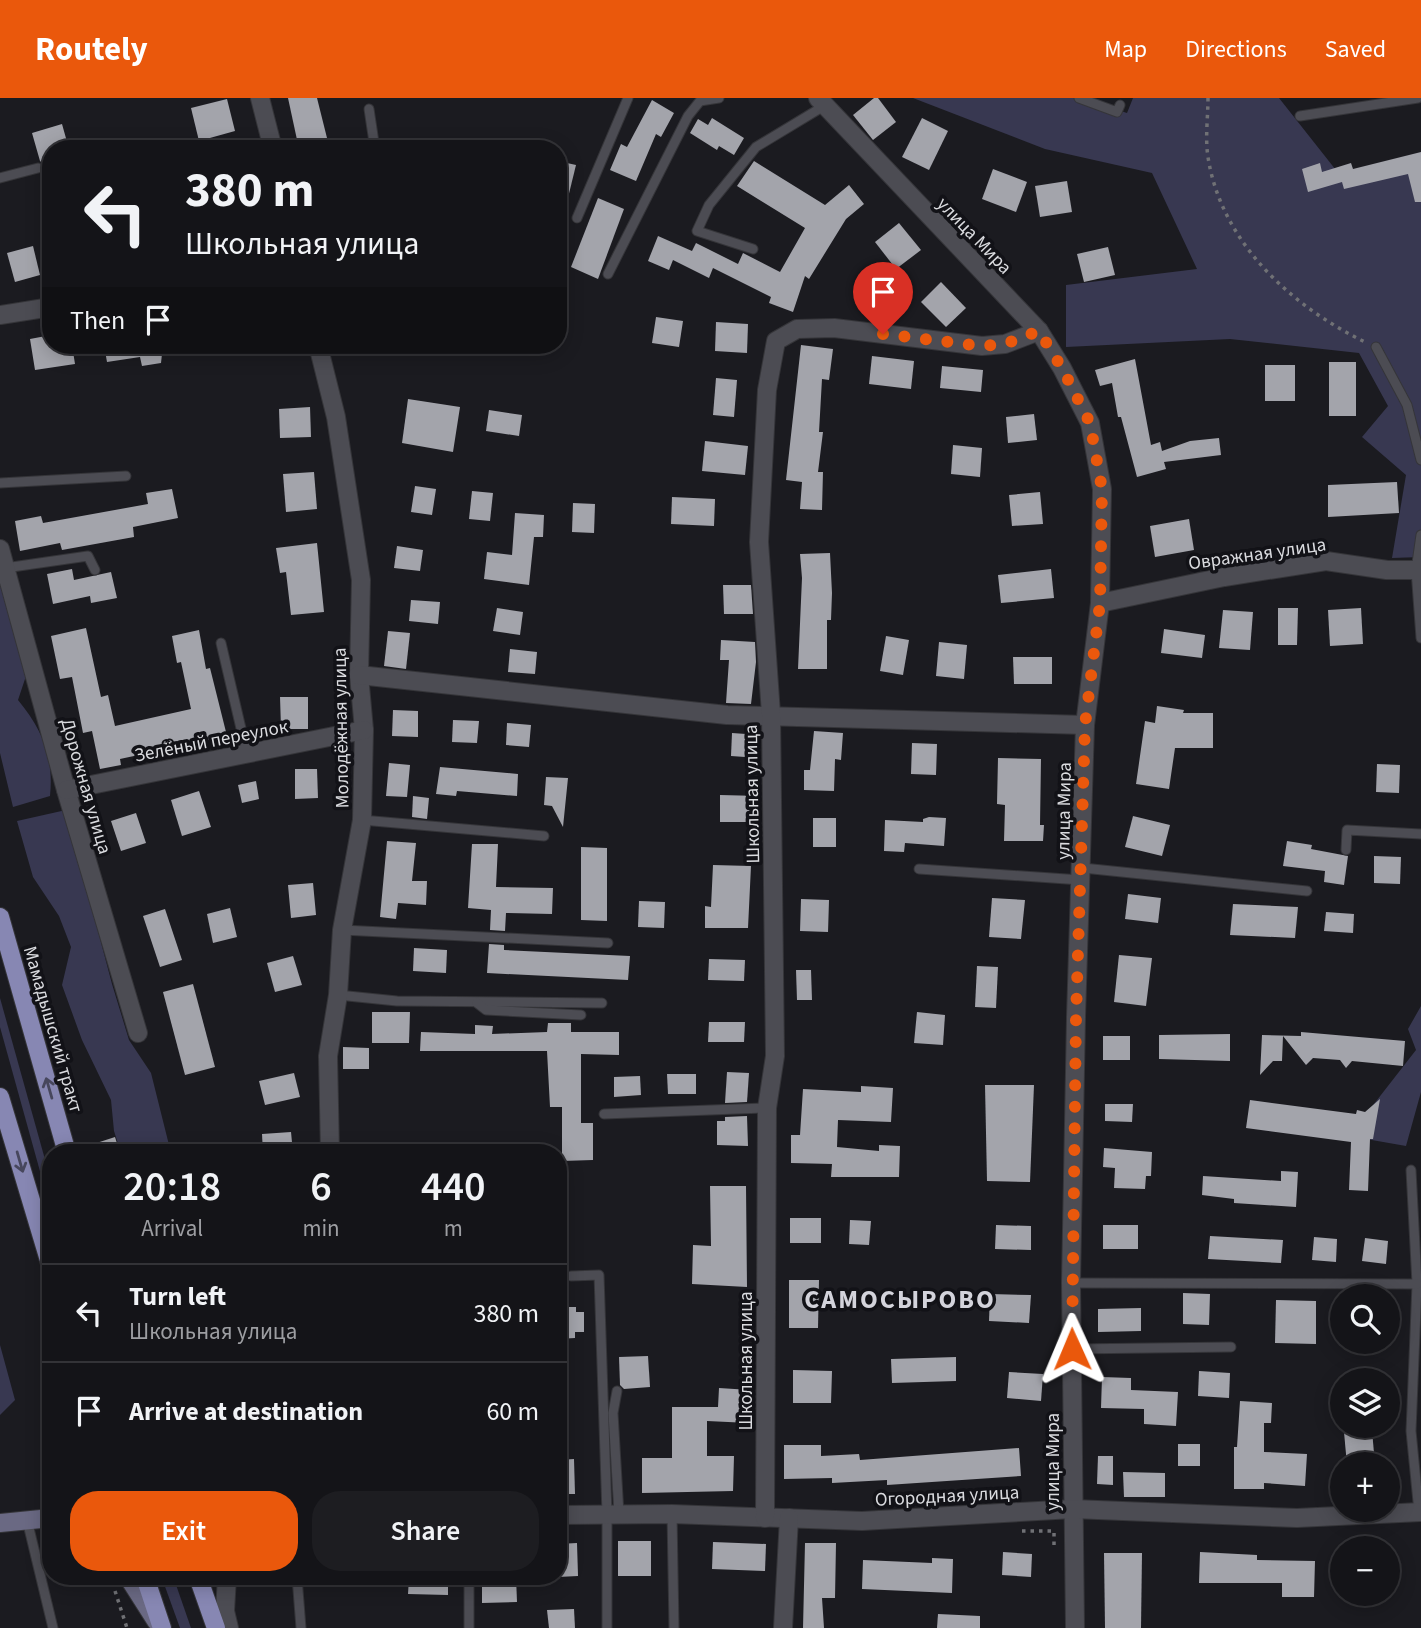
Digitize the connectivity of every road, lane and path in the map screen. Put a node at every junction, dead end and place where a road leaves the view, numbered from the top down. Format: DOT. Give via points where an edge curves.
graph roads {
  1 [pos="260,98"];
  2 [pos="628,98"];
  3 [pos="719,98"];
  4 [pos="1079,98"];
  5 [pos="1208,98"];
  6 [pos="1419,98"];
  7 [pos="821,102"];
  8 [pos="1120,105"];
  9 [pos="369,110"];
  10 [pos="1300,116"];
  11 [pos="271,140"];
  12 [pos="374,140"];
  13 [pos="38,168"];
  14 [pos="0,178"];
  15 [pos="577,218"];
  16 [pos="754,248"];
  17 [pos="608,274"];
  18 [pos="42,308"];
  19 [pos="0,315"];
  20 [pos="1039,331"];
  21 [pos="1376,347"];
  22 [pos="320,354"];
  23 [pos="1421,460"];
  24 [pos="126,476"];
  25 [pos="0,483"];
  26 [pos="1421,535"];
  27 [pos="0,549"];
  28 [pos="5,568"];
  29 [pos="95,570"];
  30 [pos="1418,570"];
  31 [pos="1100,603"];
  32 [pos="1421,638"];
  33 [pos="221,643"];
  34 [pos="359,675"];
  35 [pos="771,715"];
  36 [pos="1085,725"];
  37 [pos="365,730"];
  38 [pos="247,754"];
  39 [pos="66,790"];
  40 [pos="362,820"];
  41 [pos="1421,834"];
  42 [pos="544,836"];
  43 [pos="1346,850"];
  44 [pos="919,869"];
  45 [pos="1082,874"];
  46 [pos="1307,891"];
  47 [pos="0,917"];
  48 [pos="342,930"];
  49 [pos="608,943"];
  50 [pos="338,995"];
  51 [pos="475,1002"];
  52 [pos="602,1003"];
  53 [pos="581,1015"];
  54 [pos="138,1033"];
  55 [pos="0,1097"];
  56 [pos="767,1108"];
  57 [pos="604,1114"];
  58 [pos="3,1119"];
  59 [pos="64,1144"];
  60 [pos="330,1144"];
  61 [pos="1411,1170"];
  62 [pos="42,1239"];
  63 [pos="571,1276"];
  64 [pos="1071,1283"];
  65 [pos="1416,1284"];
  66 [pos="1231,1347"];
  67 [pos="1072,1349"];
  68 [pos="617,1391"];
  69 [pos="1073,1509"];
  70 [pos="1420,1512"];
  71 [pos="613,1514"];
  72 [pos="672,1514"];
  73 [pos="567,1515"];
  74 [pos="42,1517"];
  75 [pos="765,1518"];
  76 [pos="789,1518"];
  77 [pos="0,1523"];
  78 [pos="49,1585"];
  79 [pos="121,1585"];
  80 [pos="123,1585"];
  81 [pos="148,1585"];
  82 [pos="201,1585"];
  83 [pos="227,1585"];
  84 [pos="298,1585"];
  85 [pos="469,1585"];
  86 [pos="53,1628"];
  87 [pos="127,1628"];
  88 [pos="161,1628"];
  89 [pos="216,1628"];
  90 [pos="229,1628"];
  91 [pos="301,1628"];
  92 [pos="469,1628"];
  93 [pos="607,1628"];
  94 [pos="674,1628"];
  95 [pos="783,1628"];
  96 [pos="1075,1628"];
  1 -- 11 [label="street"];
  2 -- 15 [label="lane"];
  3 -- 17 [label="lane" via="700,102 688,116"];
  4 -- 8 [label="lane" via="1117,112"];
  5 -- 21 [label="path" via="1207,156 1223,215 1262,268 1326,323"];
  6 -- 10 [label="lane"];
  7 -- 16 [label="lane" via="756,147 709,205 697,230"];
  7 -- 20 [label="street, улица Мира"];
  9 -- 12 [label="lane"];
  13 -- 14 [label="lane"];
  18 -- 19 [label="street"];
  20 -- 31 [label="street, улица Мира" via="1090,423 1102,489"];
  20 -- 35 [label="street, Школьная улица" via="1005,344 982,346 834,328 797,329 776,341 766,390 759,542"];
  21 -- 23 [label="lane" via="1407,405"];
  22 -- 34 [label="street, Молодёжная улица" via="336,416 361,580"];
  24 -- 25 [label="lane"];
  26 -- 30 [label="lane"];
  27 -- 28 [label="street, Дорожная улица"];
  28 -- 29 [label="lane" via="88,556"];
  28 -- 39 [label="street, Дорожная улица"];
  30 -- 31 [label="street, Овражная улица" via="1326,561"];
  30 -- 32 [label="lane"];
  31 -- 36 [label="street, улица Мира"];
  33 -- 38 [label="lane"];
  34 -- 35 [label="street" via="727,715"];
  34 -- 37 [label="street, Молодёжная улица"];
  35 -- 36 [label="street"];
  35 -- 56 [label="street, Школьная улица" via="775,1056"];
  36 -- 45 [label="street, улица Мира"];
  37 -- 38 [label="street, Зелёный переулок"];
  37 -- 40 [label="street, Молодёжная улица"];
  38 -- 39 [label="street, Зелёный переулок"];
  39 -- 54 [label="street, Дорожная улица"];
  40 -- 42 [label="lane"];
  40 -- 48 [label="street, Молодёжная улица"];
  41 -- 43 [label="lane" via="1347,830"];
  44 -- 45 [label="lane"];
  45 -- 46 [label="lane"];
  45 -- 64 [label="street, улица Мира"];
  59 -- 47 [label="main road, Мамадышский тракт, one-way"];
  48 -- 49 [label="lane"];
  48 -- 50 [label="street, Молодёжная улица"];
  50 -- 51 [label="lane" via="397,1002"];
  50 -- 60 [label="street, Молодёжная улица" via="328,1056"];
  51 -- 52 [label="lane"];
  51 -- 53 [label="lane" via="486,1010"];
  55 -- 58 [label="main road"];
  56 -- 57 [label="lane"];
  56 -- 75 [label="street, Школьная улица"];
  58 -- 62 [label="main road, one-way"];
  61 -- 65 [label="lane"];
  63 -- 71 [label="lane" via="599,1275"];
  64 -- 65 [label="lane"];
  64 -- 67 [label="street, улица Мира"];
  65 -- 70 [label="lane" via="1411,1431"];
  66 -- 67 [label="lane"];
  67 -- 69 [label="street, улица Мира"];
  68 -- 71 [label="lane"];
  69 -- 70 [label="street, Огородная улица" via="1297,1518"];
  69 -- 76 [label="street, Огородная улица" via="862,1521"];
  69 -- 96 [label="street, улица Мира"];
  71 -- 72 [label="street, Огородная улица"];
  71 -- 73 [label="street, Огородная улица"];
  71 -- 93 [label="lane"];
  72 -- 75 [label="street, Огородная улица"];
  72 -- 94 [label="lane"];
  74 -- 77 [label="street"];
  75 -- 76 [label="street, Огородная улица"];
  76 -- 95 [label="street"];
  78 -- 86 [label="lane"];
  79 -- 87 [label="path"];
  80 -- 88 [label="street"];
  81 -- 88 [label="main road"];
  82 -- 89 [label="main road"];
  83 -- 90 [label="street"];
  84 -- 91 [label="lane"];
  85 -- 92 [label="lane"];
}
